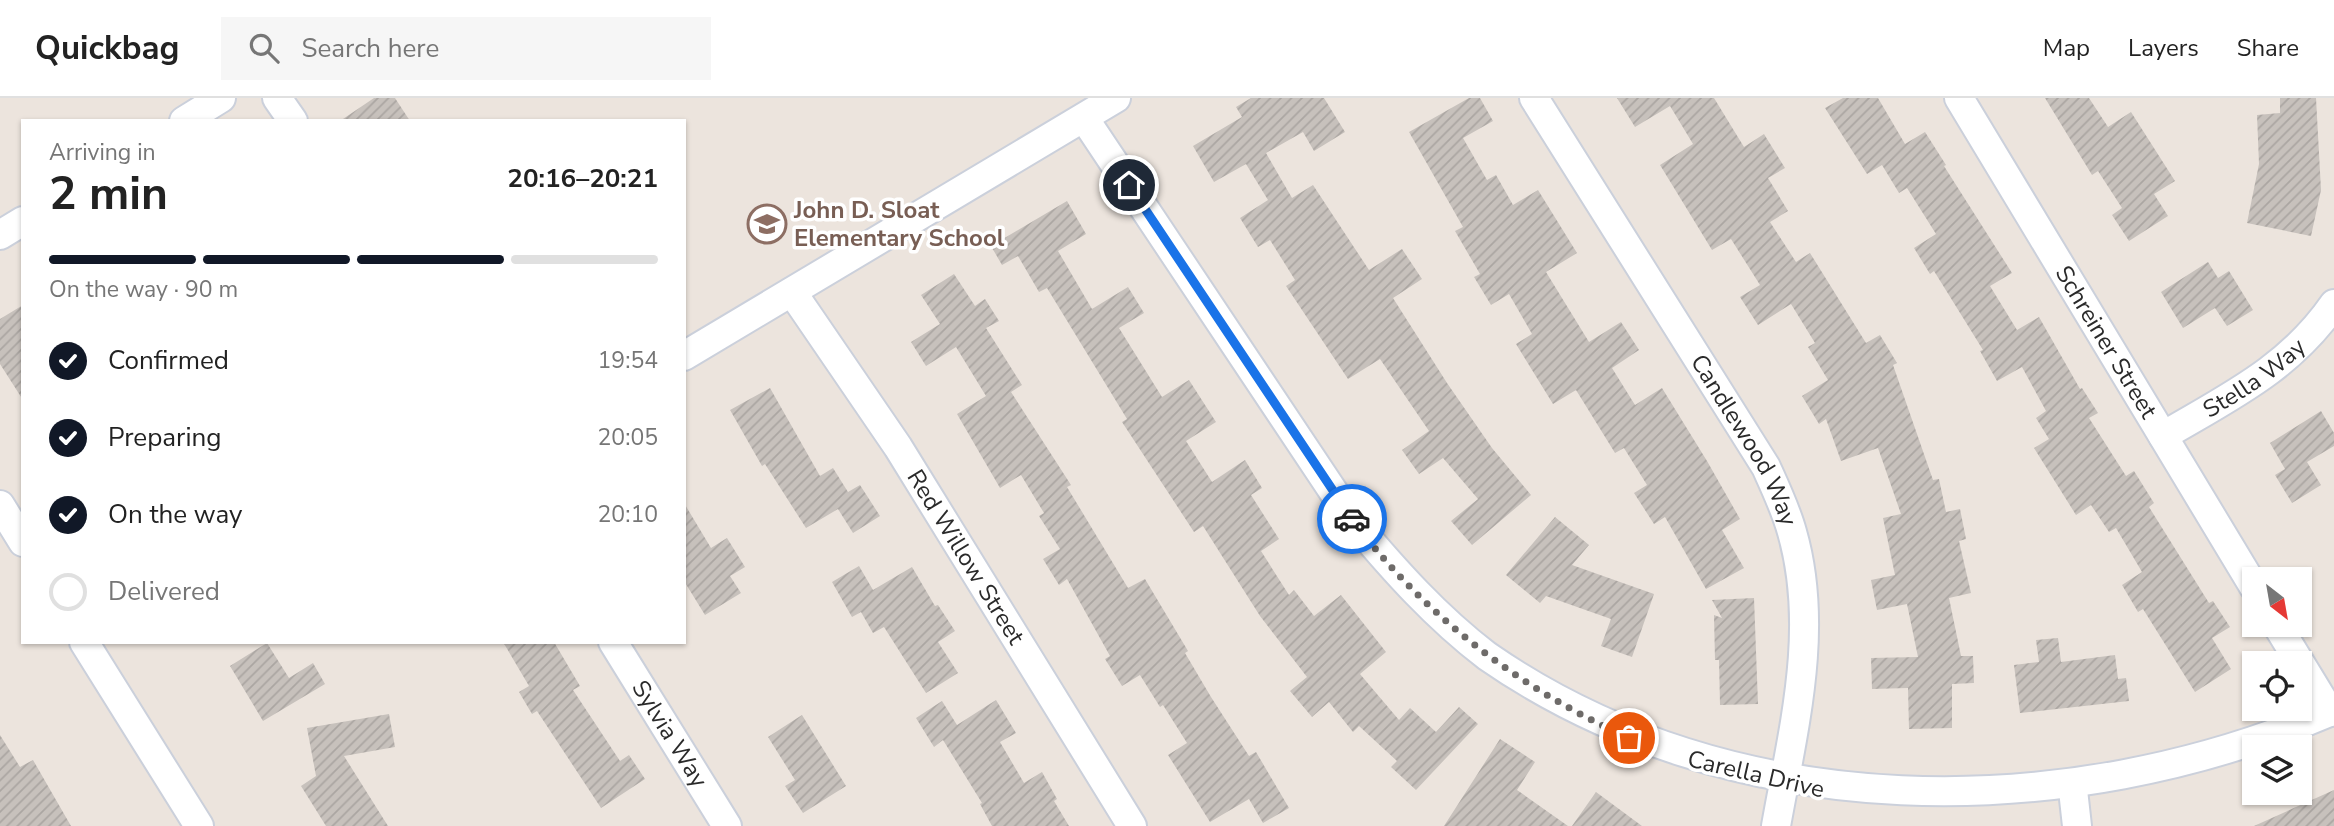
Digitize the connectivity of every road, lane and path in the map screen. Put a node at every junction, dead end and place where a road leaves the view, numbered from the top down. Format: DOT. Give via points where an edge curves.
graph roads {
  1 [pos="221,98"];
  2 [pos="277,98"];
  3 [pos="1116,98"];
  4 [pos="1534,98"];
  5 [pos="1959,98"];
  6 [pos="1084,118"];
  7 [pos="187,119"];
  8 [pos="292,119"];
  9 [pos="21,222"];
  10 [pos="0,235"];
  11 [pos="793,292"];
  12 [pos="2334,304"];
  13 [pos="686,355"];
  14 [pos="2163,436"];
  15 [pos="0,505"];
  16 [pos="21,539"];
  17 [pos="2242,567"];
  18 [pos="2285,637"];
  19 [pos="85,644"];
  20 [pos="614,644"];
  21 [pos="2332,711"];
  22 [pos="1783,784"];
  23 [pos="2073,790"];
  24 [pos="199,826"];
  25 [pos="727,826"];
  26 [pos="1132,826"];
  27 [pos="1776,826"];
  28 [pos="2077,826"];
  1 -- 7 [label="street"];
  2 -- 8 [label="street"];
  3 -- 6 [label="street"];
  4 -- 22 [label="street, Candlewood Way" via="1766,467 1781,499 1801,573 1805,620 1804,662"];
  5 -- 14 [label="street, Schreiner Street"];
  6 -- 11 [label="street"];
  6 -- 22 [label="street, Carella Drive" via="1353,521 1441,617 1486,655 1586,718 1651,748 1718,770"];
  9 -- 10 [label="street"];
  11 -- 13 [label="street"];
  11 -- 26 [label="street, Red Willow Street" via="898,447"];
  12 -- 14 [label="street, Stella Way" via="2319,326 2266,375"];
  14 -- 17 [label="street, Schreiner Street"];
  15 -- 16 [label="street"];
  18 -- 21 [label="street"];
  19 -- 24 [label="street"];
  20 -- 25 [label="street, Sylvia Way"];
  21 -- 23 [label="street, Carella Drive" via="2267,740 2154,773"];
  22 -- 23 [label="street, Carella Drive" via="1919,799"];
  22 -- 27 [label="street, Candlewood Way"];
  23 -- 28 [label="street"];
}
